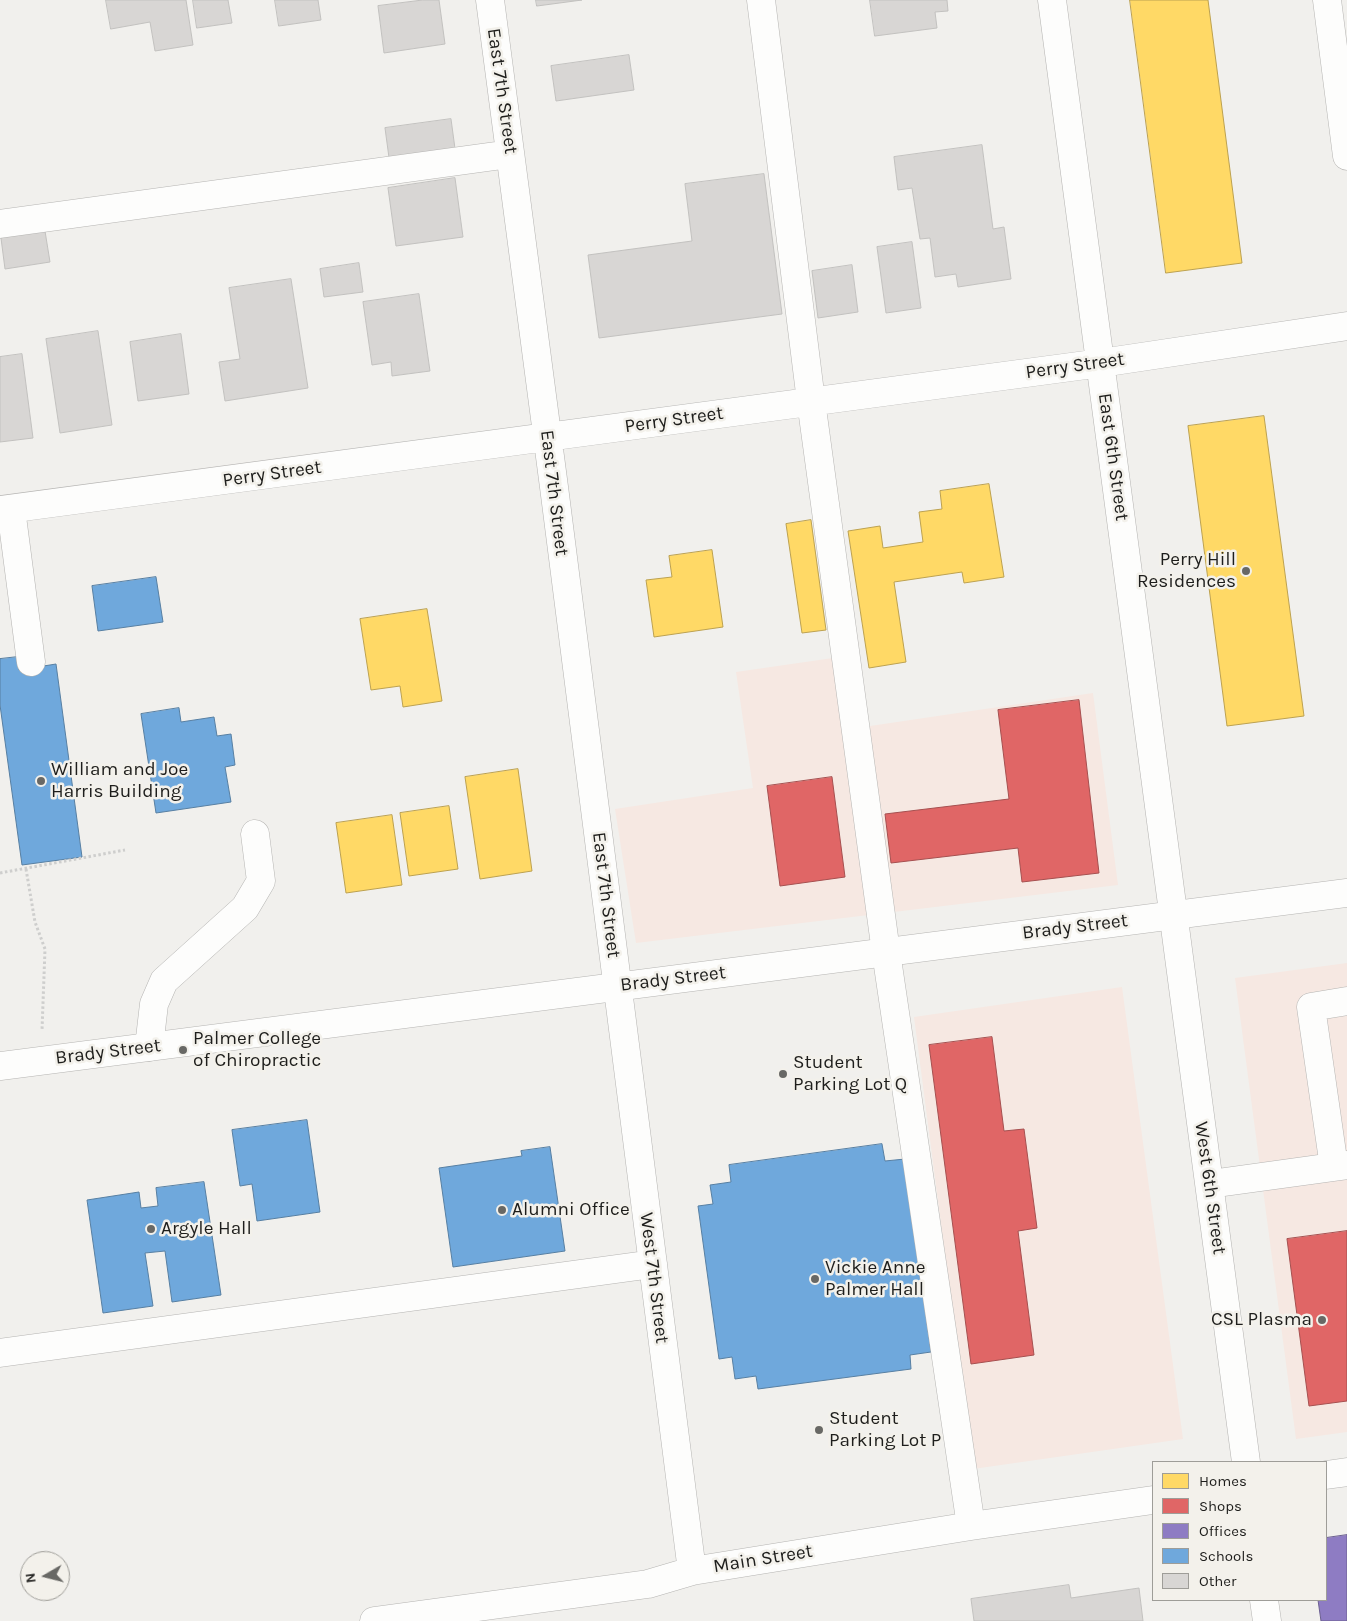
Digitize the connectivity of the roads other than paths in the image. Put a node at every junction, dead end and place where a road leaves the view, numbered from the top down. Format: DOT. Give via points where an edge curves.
graph roads {
  1 [pos="490,0"];
  2 [pos="761,0"];
  3 [pos="1052,0"];
  4 [pos="1327,0"];
  5 [pos="510,154"];
  6 [pos="1347,156"];
  7 [pos="0,224"];
  8 [pos="1347,326"];
  9 [pos="1101,363"];
  10 [pos="811,402"];
  11 [pos="547,436"];
  12 [pos="5,510"];
  13 [pos="31,662"];
  14 [pos="255,834"];
  15 [pos="1347,893"];
  16 [pos="1174,915"];
  17 [pos="886,952"];
  18 [pos="617,986"];
  19 [pos="1347,1002"];
  20 [pos="149,1047"];
  21 [pos="0,1066"];
  22 [pos="1340,1166"];
  23 [pos="1210,1184"];
  24 [pos="653,1264"];
  25 [pos="0,1353"];
  26 [pos="1246,1461"];
  27 [pos="1347,1472"];
  28 [pos="1327,1476"];
  29 [pos="1152,1500"];
  30 [pos="972,1526"];
  31 [pos="692,1571"];
  32 [pos="1264,1601"];
  33 [pos="374,1621"];
  34 [pos="1267,1621"];
  1 -- 5 [label="main road, East 7th Street"];
  2 -- 10 [label="main road"];
  3 -- 9 [label="main road, East 6th Street"];
  4 -- 6 [label="main road"];
  5 -- 7 [label="main road"];
  5 -- 11 [label="main road, East 7th Street"];
  8 -- 9 [label="main road, Perry Street"];
  9 -- 10 [label="main road, Perry Street"];
  9 -- 16 [label="main road, East 6th Street"];
  10 -- 11 [label="main road, Perry Street"];
  10 -- 17 [label="main road"];
  11 -- 12 [label="main road, Perry Street"];
  11 -- 18 [label="main road, East 7th Street"];
  12 -- 13 [label="main road"];
  14 -- 20 [label="main road" via="261,881 245,908 164,981 154,1004"];
  15 -- 16 [label="main road, Brady Street"];
  16 -- 17 [label="main road, Brady Street"];
  16 -- 23 [label="main road, West 6th Street"];
  17 -- 18 [label="main road, Brady Street"];
  17 -- 30 [label="main road"];
  18 -- 20 [label="main road, Brady Street"];
  18 -- 24 [label="main road, West 7th Street"];
  19 -- 22 [label="main road" via="1311,1007"];
  20 -- 21 [label="main road, Brady Street"];
  22 -- 23 [label="main road"];
  23 -- 26 [label="main road, West 6th Street"];
  24 -- 25 [label="main road"];
  24 -- 31 [label="main road, West 7th Street"];
  27 -- 28 [label="main road"];
  29 -- 30 [label="main road, Main Street"];
  30 -- 31 [label="main road, Main Street"];
  31 -- 33 [label="main road, Main Street" via="648,1584"];
  32 -- 34 [label="main road"];
}
